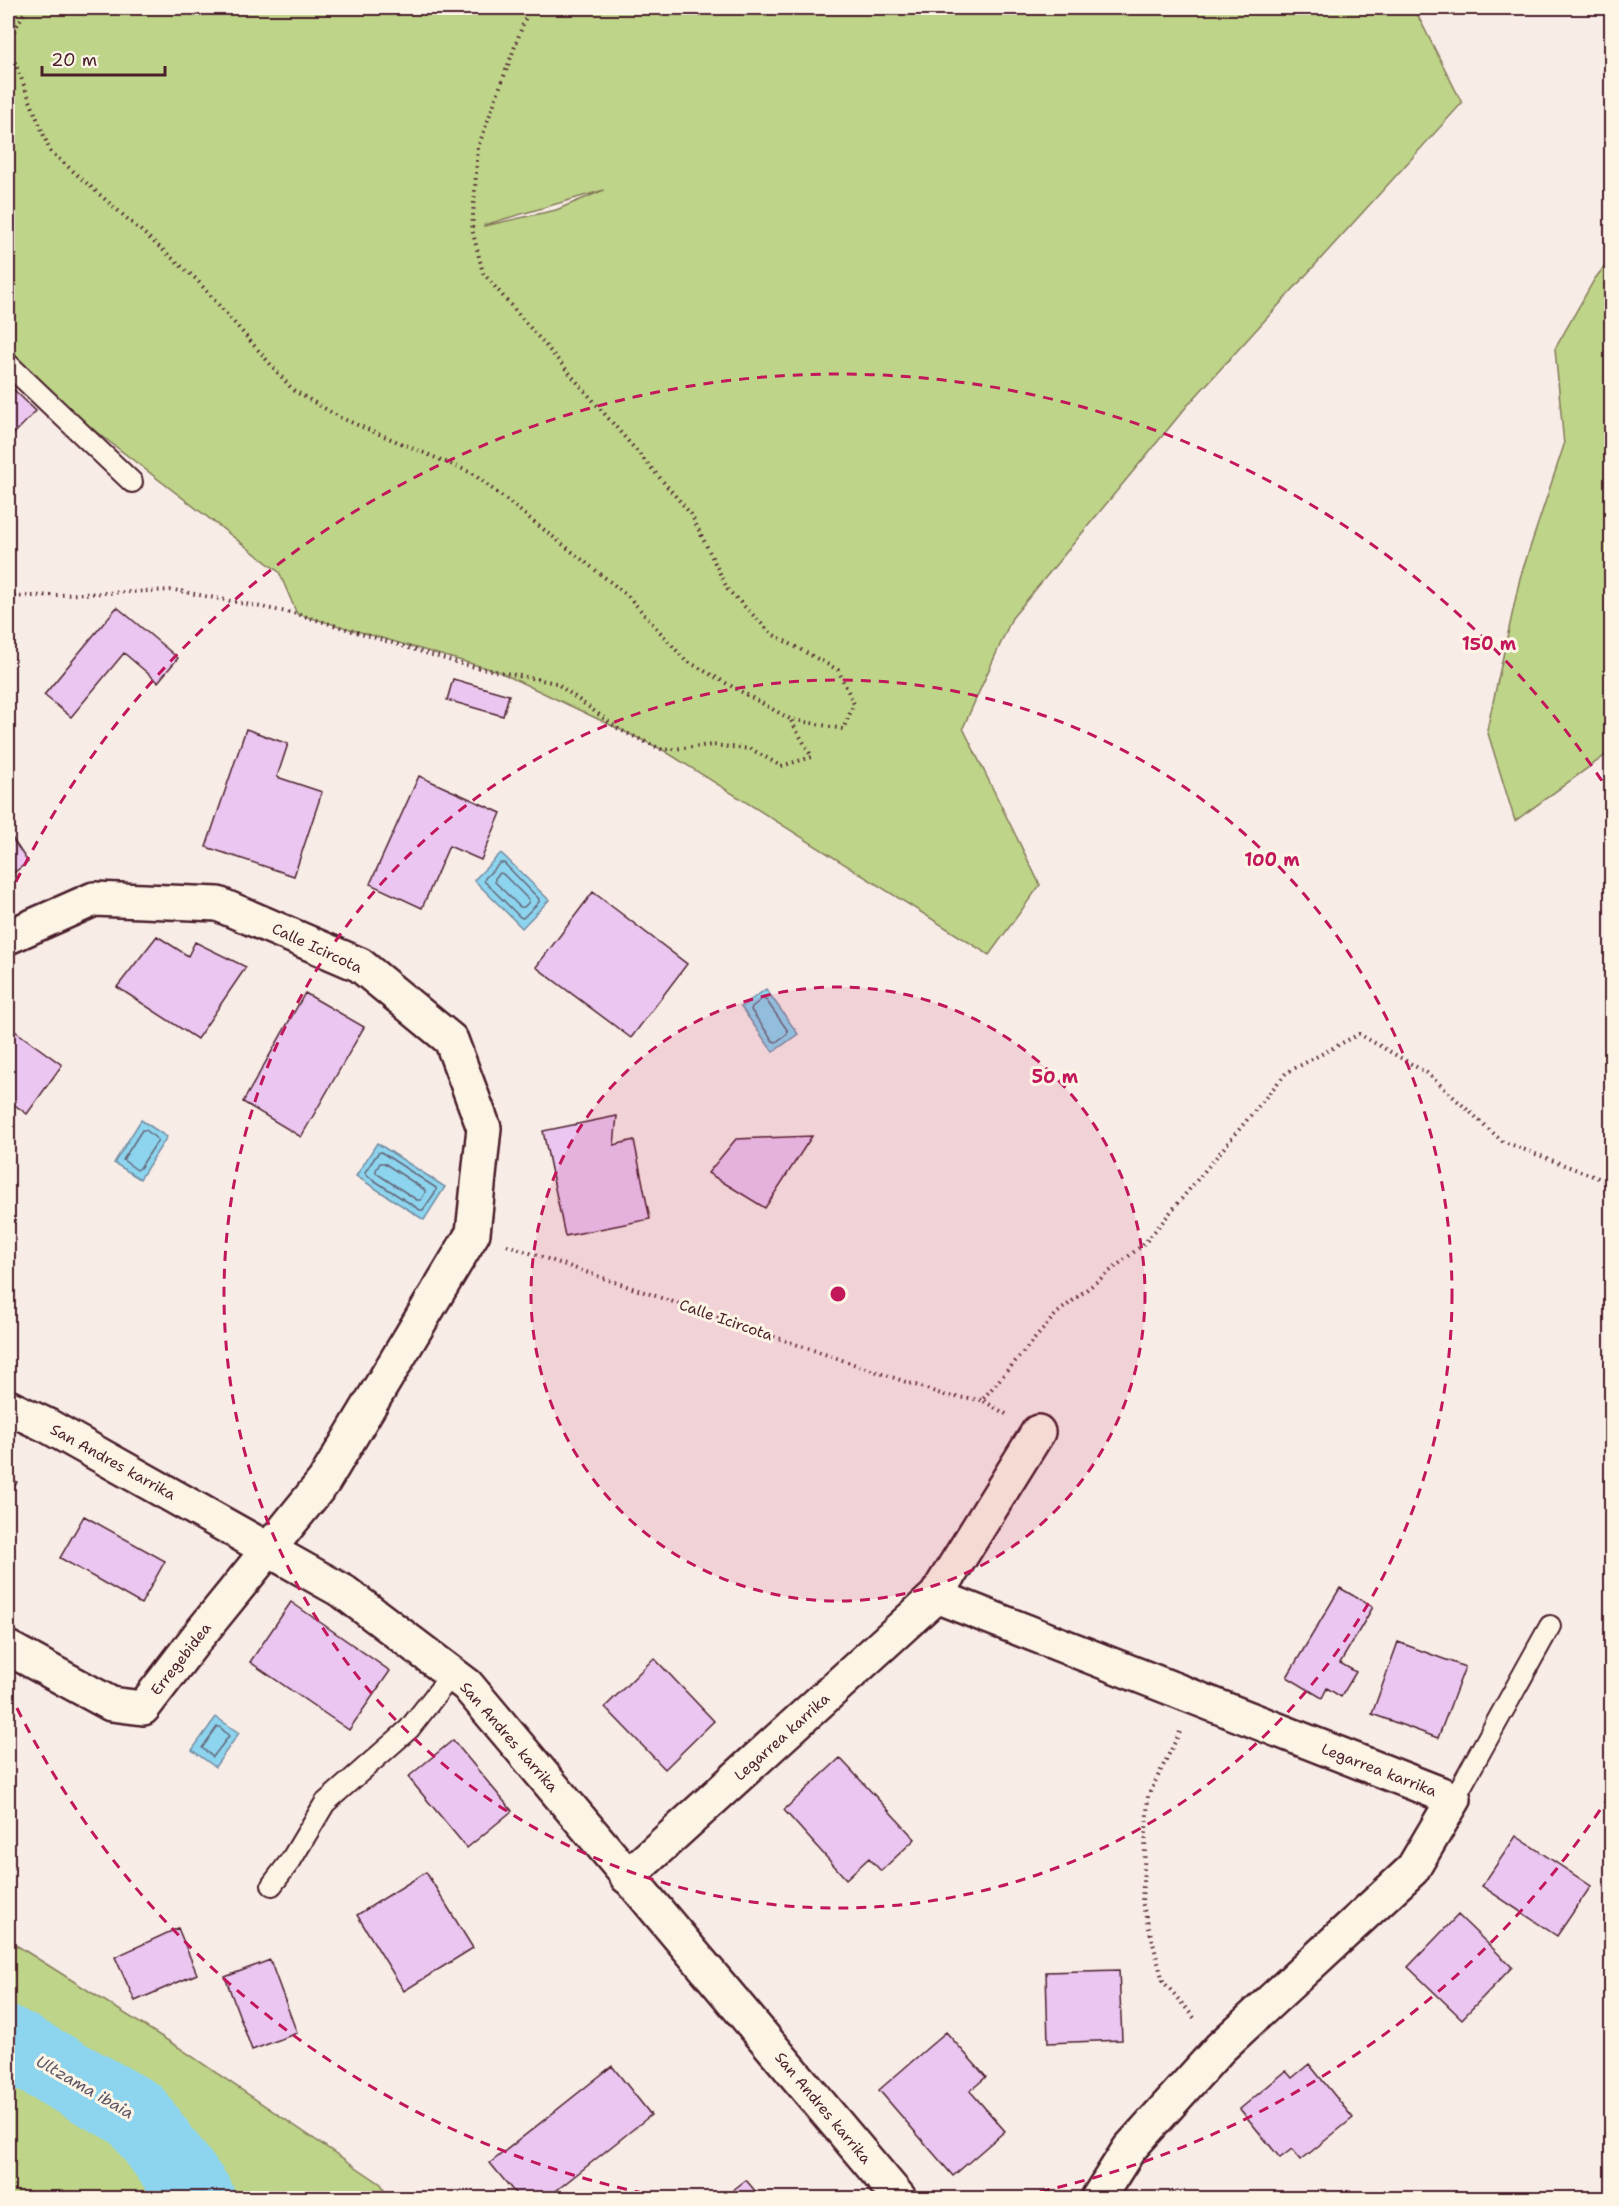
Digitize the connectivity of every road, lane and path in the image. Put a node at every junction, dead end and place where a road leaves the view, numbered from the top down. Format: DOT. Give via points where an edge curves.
graph roads {
  1 [pos="27,8"];
  2 [pos="529,8"];
  3 [pos="8,43"];
  4 [pos="8,364"];
  5 [pos="132,482"];
  6 [pos="8,597"];
  7 [pos="790,719"];
  8 [pos="8,937"];
  9 [pos="1611,1177"];
  10 [pos="472,1233"];
  11 [pos="982,1400"];
  12 [pos="8,1407"];
  13 [pos="1038,1432"];
  14 [pos="269,1550"];
  15 [pos="936,1596"];
  16 [pos="1550,1626"];
  17 [pos="8,1648"];
  18 [pos="452,1674"];
  19 [pos="1197,1698"];
  20 [pos="1454,1799"];
  21 [pos="627,1877"];
  22 [pos="272,1885"];
  23 [pos="1220,2048"];
  24 [pos="899,2199"];
  25 [pos="1098,2199"];
  1 -- 3 [label="path"];
  2 -- 7 [label="path" via="478,147 472,229 483,273 691,514 728,590 772,634 838,670 854,704 843,729"];
  3 -- 7 [label="path" via="51,151 196,279 293,390 341,418 472,473 627,595 685,660"];
  4 -- 5 [label="lane"];
  6 -- 7 [label="path" via="174,590 297,614 465,665 556,683 620,730 663,750 712,745 752,748 781,766 812,757"];
  8 -- 10 [label="street, Calle Icircota" via="94,899 218,904 360,965 451,1040 484,1128"];
  9 -- 11 [label="path" via="1606,1181 1502,1141 1427,1073 1359,1034 1286,1073 1144,1244 1056,1314"];
  10 -- 11 [label="path, Calle Icircota" via="947,1396"];
  10 -- 14 [label="street, Calle Icircota" via="324,1481"];
  11 -- 13 [label="path"];
  12 -- 14 [label="street, San Andres karrika"];
  13 -- 15 [label="street, Legarrea karrika"];
  14 -- 17 [label="street, Erregebidea" via="143,1708 111,1704"];
  14 -- 18 [label="street, San Andres karrika" via="344,1592"];
  15 -- 19 [label="street, Legarrea karrika"];
  15 -- 21 [label="street, Legarrea karrika"];
  16 -- 20 [label="lane"];
  18 -- 21 [label="street, San Andres karrika" via="467,1685"];
  18 -- 22 [label="lane" via="410,1729 325,1803"];
  19 -- 20 [label="street, Legarrea karrika"];
  19 -- 23 [label="path" via="1148,1796 1142,1902 1163,1981"];
  20 -- 23 [label="street, Legarrea karrika" via="1412,1870"];
  21 -- 24 [label="street, San Andres karrika"];
  23 -- 25 [label="street, Legarrea karrika" via="1130,2149"];
}
